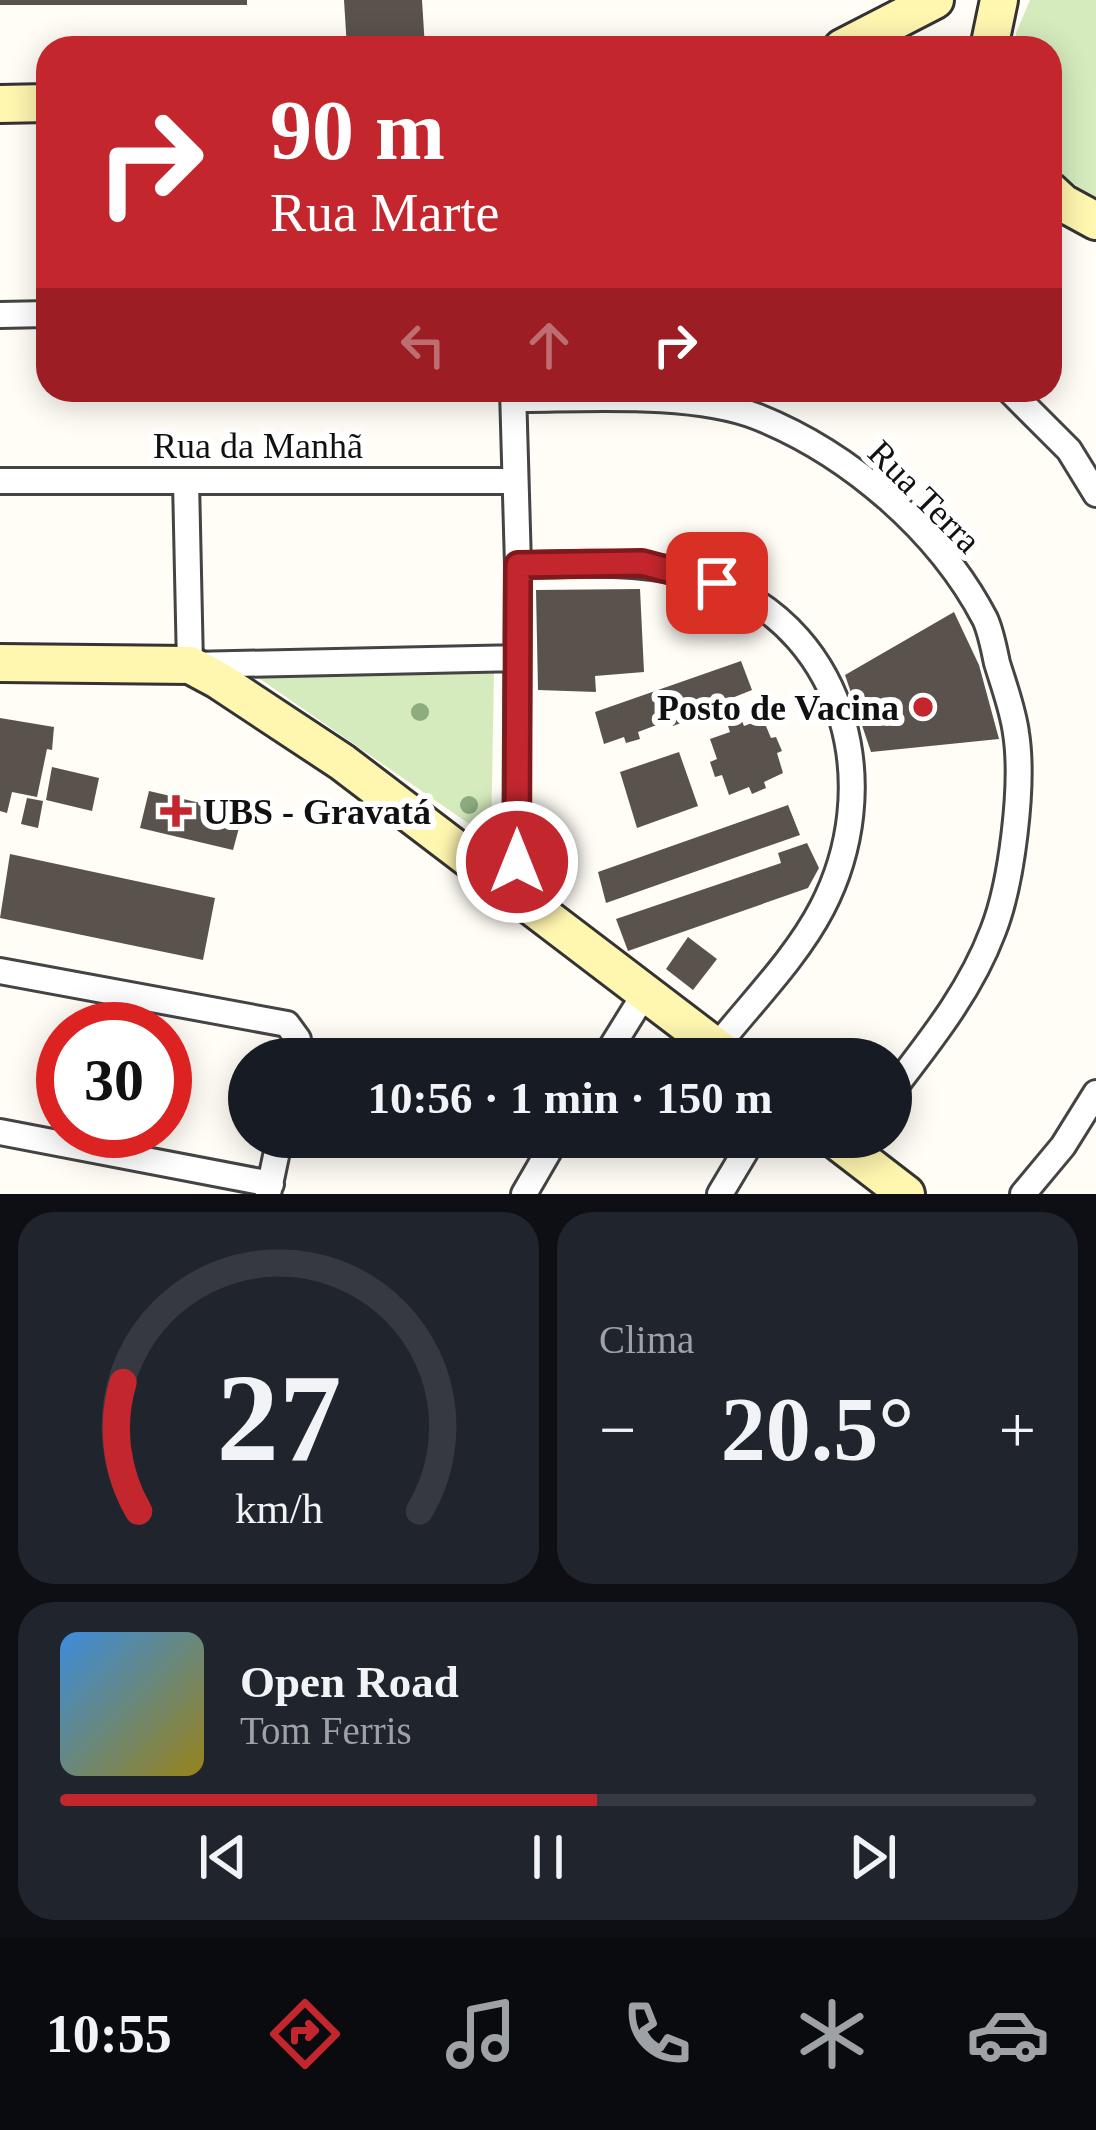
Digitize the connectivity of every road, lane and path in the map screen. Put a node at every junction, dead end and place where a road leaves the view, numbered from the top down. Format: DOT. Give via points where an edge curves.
graph roads {
  1 [pos="935,0"];
  2 [pos="999,0"];
  3 [pos="865,36"];
  4 [pos="992,36"];
  5 [pos="36,103"];
  6 [pos="0,104"];
  7 [pos="1062,201"];
  8 [pos="1062,204"];
  9 [pos="1096,221"];
  10 [pos="1096,242"];
  11 [pos="0,314"];
  12 [pos="36,314"];
  13 [pos="513,402"];
  14 [pos="665,402"];
  15 [pos="1021,402"];
  16 [pos="0,482"];
  17 [pos="186,482"];
  18 [pos="515,482"];
  19 [pos="1096,494"];
  20 [pos="518,565"];
  21 [pos="517,658"];
  22 [pos="0,663"];
  23 [pos="190,664"];
  24 [pos="517,895"];
  25 [pos="0,971"];
  26 [pos="645,993"];
  27 [pos="298,1038"];
  28 [pos="617,1038"];
  29 [pos="705,1038"];
  30 [pos="735,1038"];
  31 [pos="912,1064"];
  32 [pos="1096,1093"];
  33 [pos="0,1132"];
  34 [pos="276,1158"];
  35 [pos="545,1158"];
  36 [pos="741,1158"];
  37 [pos="865,1158"];
  38 [pos="270,1189"];
  39 [pos="524,1194"];
  40 [pos="720,1194"];
  41 [pos="906,1194"];
  42 [pos="1023,1194"];
  1 -- 3 [label="street"];
  2 -- 4 [label="street"];
  5 -- 6 [label="street"];
  7 -- 9 [label="street"];
  8 -- 10 [label="street"];
  11 -- 12 [label="street"];
  13 -- 18 [label="street"];
  14 -- 31 [label="street, Rua Terra" via="757,417 836,458 944,556 987,622 1017,735 1015,835 994,929 956,1006"];
  15 -- 19 [label="street" via="1069,450"];
  16 -- 17 [label="street, Rua da Manhã"];
  17 -- 18 [label="street, Rua da Manhã"];
  17 -- 23 [label="street"];
  18 -- 20 [label="street"];
  20 -- 21 [label="street"];
  20 -- 30 [label="street" via="642,563 717,583 784,624 841,707 852,792 839,868"];
  21 -- 23 [label="street"];
  21 -- 24 [label="street"];
  22 -- 23 [label="street"];
  23 -- 24 [label="street" via="342,762"];
  24 -- 26 [label="street"];
  25 -- 27 [label="street" via="287,1024"];
  26 -- 28 [label="street"];
  26 -- 29 [label="street"];
  32 -- 42 [label="street"];
  33 -- 38 [label="street"];
  34 -- 38 [label="street"];
  35 -- 39 [label="street"];
  36 -- 40 [label="street"];
  37 -- 41 [label="street"];
}
